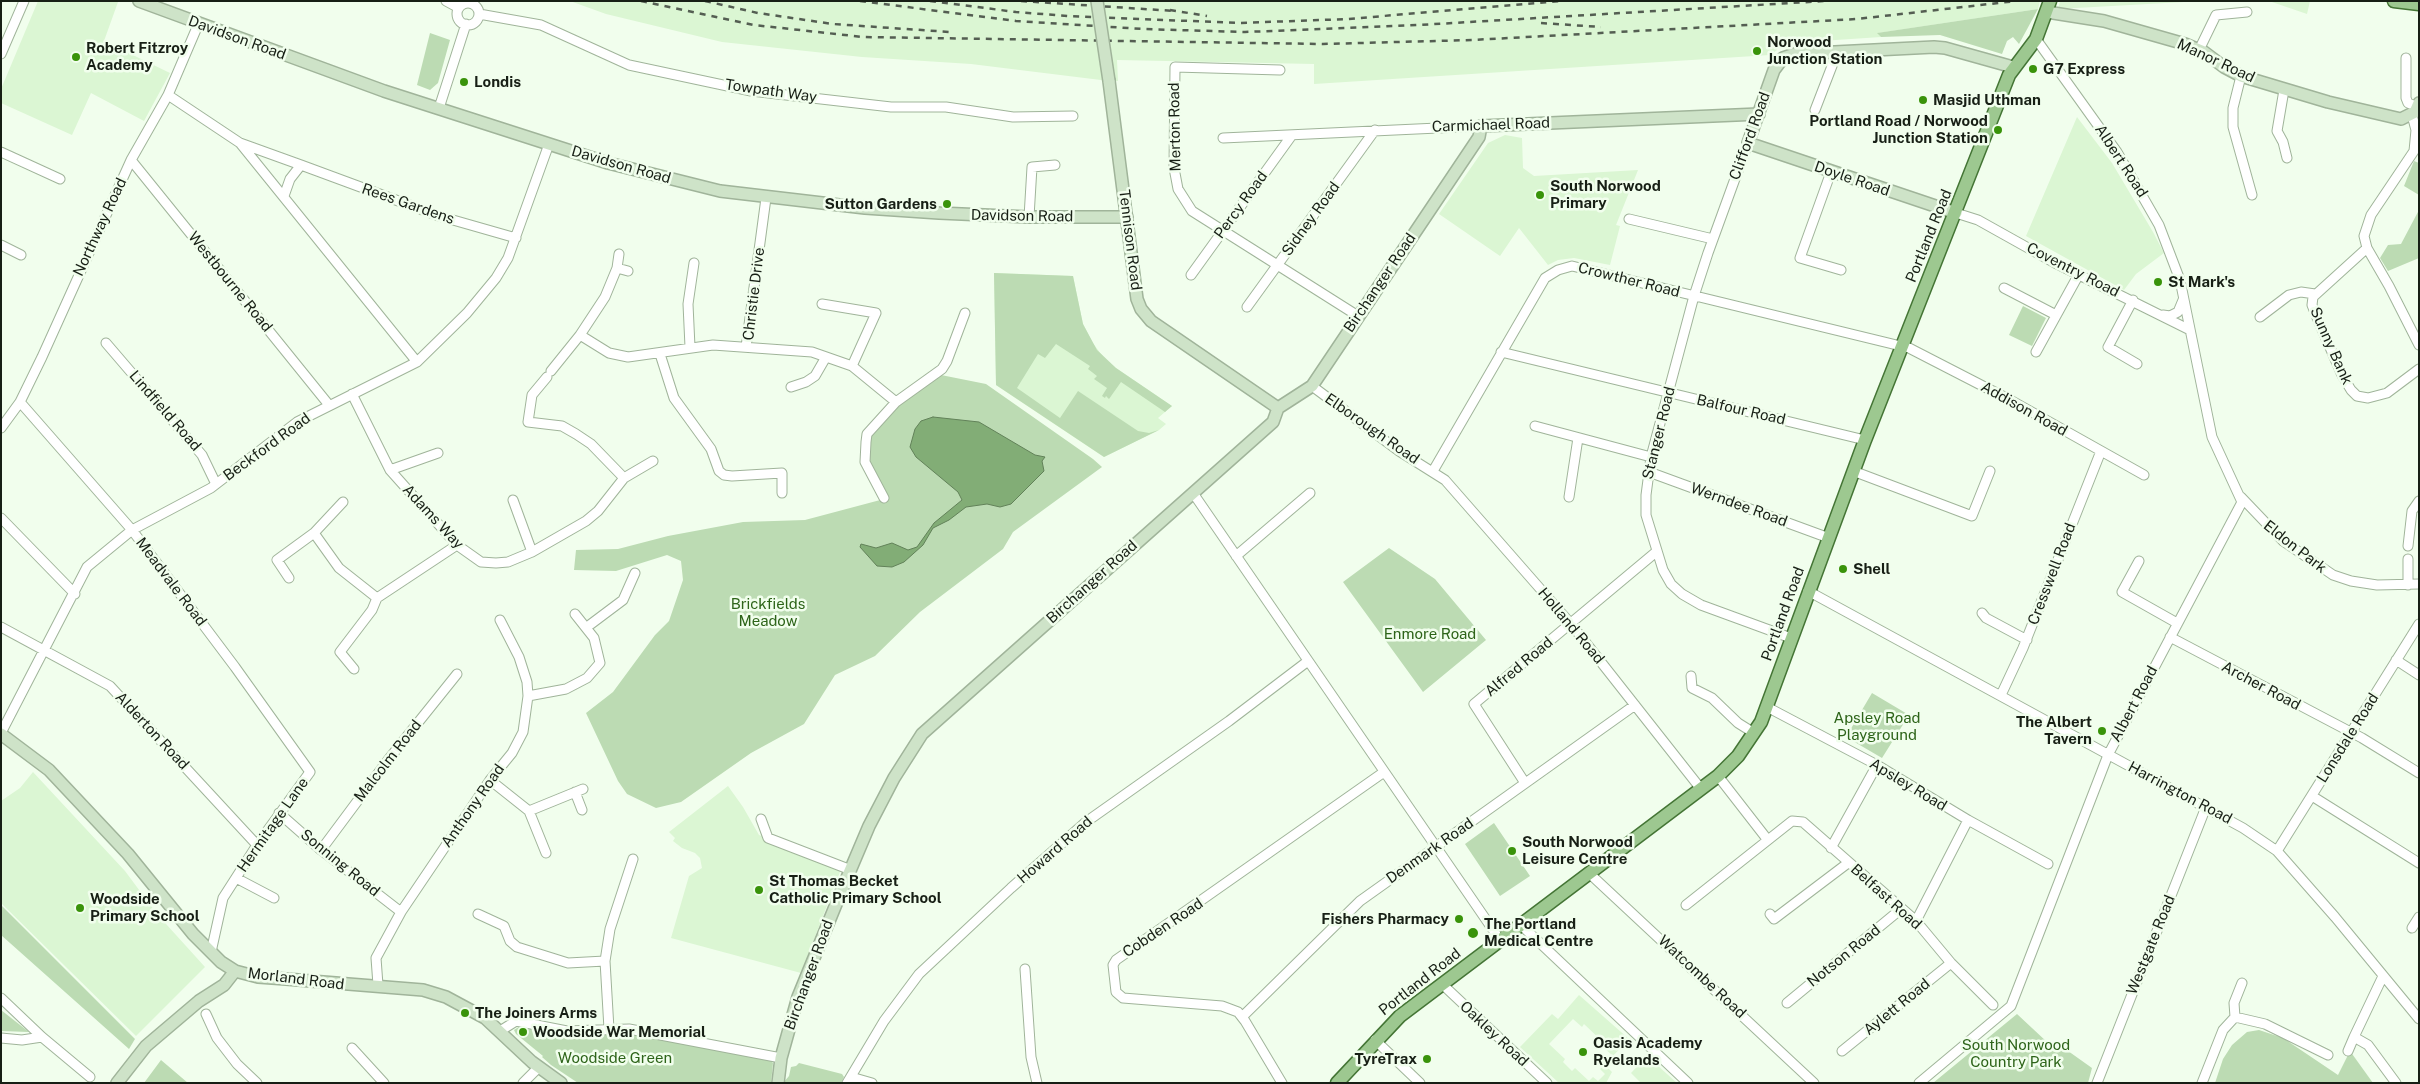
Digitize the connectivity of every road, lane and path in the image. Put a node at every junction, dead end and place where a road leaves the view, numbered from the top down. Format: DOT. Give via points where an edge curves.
graph roads {
  1 [pos="24,1"];
  2 [pos="139,1"];
  3 [pos="446,1"];
  4 [pos="1097,1"];
  5 [pos="2394,1"];
  6 [pos="471,2"];
  7 [pos="2419,4"];
  8 [pos="2049,6"];
  9 [pos="459,8"];
  10 [pos="2248,12"];
  11 [pos="479,14"];
  12 [pos="466,24"];
  13 [pos="198,25"];
  14 [pos="2036,39"];
  15 [pos="2199,50"];
  16 [pos="1835,52"];
  17 [pos="1,54"];
  18 [pos="2406,58"];
  19 [pos="2013,68"];
  20 [pos="1280,70"];
  21 [pos="2241,76"];
  22 [pos="2284,90"];
  23 [pos="168,95"];
  24 [pos="1810,96"];
  25 [pos="1819,98"];
  26 [pos="439,108"];
  27 [pos="2416,108"];
  28 [pos="1815,110"];
  29 [pos="1759,114"];
  30 [pos="1073,116"];
  31 [pos="1481,126"];
  32 [pos="1375,130"];
  33 [pos="1292,135"];
  34 [pos="1223,138"];
  35 [pos="240,143"];
  36 [pos="1748,143"];
  37 [pos="549,144"];
  38 [pos="2417,150"];
  39 [pos="1,152"];
  40 [pos="2287,158"];
  41 [pos="131,160"];
  42 [pos="301,165"];
  43 [pos="1055,165"];
  44 [pos="1831,172"];
  45 [pos="60,179"];
  46 [pos="2252,195"];
  47 [pos="284,196"];
  48 [pos="766,198"];
  49 [pos="1956,213"];
  50 [pos="1029,217"];
  51 [pos="1126,217"];
  52 [pos="1629,219"];
  53 [pos="1223,231"];
  54 [pos="516,238"];
  55 [pos="1713,238"];
  56 [pos="1,245"];
  57 [pos="2367,248"];
  58 [pos="619,254"];
  59 [pos="21,255"];
  60 [pos="694,263"];
  61 [pos="1278,266"];
  62 [pos="616,268"];
  63 [pos="1841,270"];
  64 [pos="628,271"];
  65 [pos="2079,274"];
  66 [pos="1191,275"];
  67 [pos="2004,288"];
  68 [pos="2315,294"];
  69 [pos="2183,295"];
  70 [pos="1694,296"];
  71 [pos="2133,300"];
  72 [pos="822,304"];
  73 [pos="1247,307"];
  74 [pos="965,314"];
  75 [pos="2159,314"];
  76 [pos="2056,315"];
  77 [pos="1358,316"];
  78 [pos="2260,317"];
  79 [pos="2190,330"];
  80 [pos="580,336"];
  81 [pos="106,343"];
  82 [pos="2419,345"];
  83 [pos="1903,346"];
  84 [pos="690,347"];
  85 [pos="746,347"];
  86 [pos="1501,352"];
  87 [pos="2036,352"];
  88 [pos="660,354"];
  89 [pos="826,357"];
  90 [pos="417,362"];
  91 [pos="2137,364"];
  92 [pos="852,366"];
  93 [pos="2419,368"];
  94 [pos="792,386"];
  95 [pos="1312,386"];
  96 [pos="1669,393"];
  97 [pos="352,394"];
  98 [pos="20,402"];
  99 [pos="896,402"];
  100 [pos="329,405"];
  101 [pos="1278,408"];
  102 [pos="1535,426"];
  103 [pos="1,428"];
  104 [pos="1578,438"];
  105 [pos="1865,440"];
  106 [pos="2100,451"];
  107 [pos="438,453"];
  108 [pos="1651,456"];
  109 [pos="653,461"];
  110 [pos="390,470"];
  111 [pos="1433,471"];
  112 [pos="1854,471"];
  113 [pos="1990,471"];
  114 [pos="1648,472"];
  115 [pos="2144,475"];
  116 [pos="624,478"];
  117 [pos="216,484"];
  118 [pos="782,493"];
  119 [pos="1192,493"];
  120 [pos="1310,493"];
  121 [pos="1569,497"];
  122 [pos="2240,497"];
  123 [pos="884,498"];
  124 [pos="513,500"];
  125 [pos="2419,501"];
  126 [pos="343,502"];
  127 [pos="1,518"];
  128 [pos="132,530"];
  129 [pos="314,533"];
  130 [pos="1829,538"];
  131 [pos="457,545"];
  132 [pos="2408,546"];
  133 [pos="532,552"];
  134 [pos="1656,552"];
  135 [pos="1236,556"];
  136 [pos="2408,559"];
  137 [pos="2139,561"];
  138 [pos="634,573"];
  139 [pos="289,578"];
  140 [pos="2419,584"];
  141 [pos="2408,585"];
  142 [pos="1808,591"];
  143 [pos="74,594"];
  144 [pos="377,598"];
  145 [pos="1982,613"];
  146 [pos="575,614"];
  147 [pos="500,620"];
  148 [pos="2177,623"];
  149 [pos="1571,624"];
  150 [pos="2419,624"];
  151 [pos="1,628"];
  152 [pos="587,628"];
  153 [pos="2170,637"];
  154 [pos="1791,638"];
  155 [pos="2027,640"];
  156 [pos="42,650"];
  157 [pos="2396,660"];
  158 [pos="1308,661"];
  159 [pos="354,669"];
  160 [pos="458,674"];
  161 [pos="2419,674"];
  162 [pos="1691,676"];
  163 [pos="2001,695"];
  164 [pos="528,696"];
  165 [pos="1635,705"];
  166 [pos="1767,707"];
  167 [pos="1754,733"];
  168 [pos="2352,733"];
  169 [pos="1,734"];
  170 [pos="2108,755"];
  171 [pos="1877,765"];
  172 [pos="310,772"];
  173 [pos="1384,772"];
  174 [pos="2419,773"];
  175 [pos="1718,776"];
  176 [pos="490,780"];
  177 [pos="1525,783"];
  178 [pos="1701,789"];
  179 [pos="2312,796"];
  180 [pos="2206,808"];
  181 [pos="582,810"];
  182 [pos="529,811"];
  183 [pos="279,813"];
  184 [pos="761,819"];
  185 [pos="1968,820"];
  186 [pos="1767,839"];
  187 [pos="256,845"];
  188 [pos="1435,848"];
  189 [pos="1832,848"];
  190 [pos="321,850"];
  191 [pos="2276,851"];
  192 [pos="546,853"];
  193 [pos="633,859"];
  194 [pos="1848,863"];
  195 [pos="2419,863"];
  196 [pos="2048,864"];
  197 [pos="851,870"];
  198 [pos="1590,874"];
  199 [pos="236,878"];
  200 [pos="274,898"];
  201 [pos="1686,905"];
  202 [pos="1901,909"];
  203 [pos="401,912"];
  204 [pos="478,914"];
  205 [pos="1770,914"];
  206 [pos="2419,917"];
  207 [pos="1916,921"];
  208 [pos="1521,925"];
  209 [pos="2412,928"];
  210 [pos="1500,940"];
  211 [pos="211,952"];
  212 [pos="606,961"];
  213 [pos="1951,963"];
  214 [pos="1025,969"];
  215 [pos="235,971"];
  216 [pos="2383,976"];
  217 [pos="2242,983"];
  218 [pos="1442,984"];
  219 [pos="378,985"];
  220 [pos="1,998"];
  221 [pos="1787,1003"];
  222 [pos="1993,1005"];
  223 [pos="206,1014"];
  224 [pos="1242,1016"];
  225 [pos="2234,1017"];
  226 [pos="2419,1019"];
  227 [pos="609,1028"];
  228 [pos="500,1031"];
  229 [pos="42,1037"];
  230 [pos="2354,1037"];
  231 [pos="1,1038"];
  232 [pos="1375,1040"];
  233 [pos="352,1048"];
  234 [pos="1842,1051"];
  235 [pos="2348,1051"];
  236 [pos="2328,1055"];
  237 [pos="781,1058"];
  238 [pos="539,1067"];
  239 [pos="90,1077"];
  240 [pos="849,1080"];
  241 [pos="1418,1081"];
  242 [pos="117,1083"];
  243 [pos="257,1083"];
  244 [pos="384,1083"];
  245 [pos="523,1083"];
  246 [pos="561,1083"];
  247 [pos="778,1083"];
  248 [pos="872,1083"];
  249 [pos="1037,1083"];
  250 [pos="1282,1083"];
  251 [pos="1337,1083"];
  252 [pos="1547,1083"];
  253 [pos="1688,1083"];
  254 [pos="1814,1083"];
  255 [pos="1919,1083"];
  256 [pos="2097,1083"];
  257 [pos="2202,1083"];
  258 [pos="2396,1083"];
  1 -- 17 [label="street"];
  2 -- 13 [label="street, Davidson Road"];
  3 -- 9 [label="street"];
  4 -- 51 [label="street, Tennison Road, bridge"];
  5 -- 7 [label="main road"];
  6 -- 9 [label="street"];
  6 -- 11 [label="street"];
  8 -- 14 [label="main road, Portland Road"];
  8 -- 15 [label="street, Manor Road"];
  9 -- 12 [label="street" via="458,18"];
  10 -- 15 [label="street" via="2216,15"];
  11 -- 12 [label="street" via="475,22"];
  11 -- 30 [label="street, Towpath Way" via="541,25 629,65 752,91 891,107 946,107 1013,117"];
  12 -- 26 [label="street"];
  13 -- 23 [label="street, Northway Road"];
  13 -- 26 [label="street, Davidson Road"];
  14 -- 19 [label="main road, Portland Road"];
  14 -- 69 [label="street, Albert Road" via="2096,121 2142,193 2172,256"];
  15 -- 21 [label="street, Manor Road"];
  16 -- 19 [label="street, Clifford Road" via="1940,47"];
  16 -- 25 [label="street"];
  16 -- 29 [label="street, Clifford Road" via="1795,54 1783,58 1774,70"];
  18 -- 27 [label="street" via="2406,98"];
  19 -- 49 [label="main road, Portland Road"];
  20 -- 53 [label="street, Merton Road" via="1175,67 1174,168 1178,189 1192,211"];
  21 -- 22 [label="street, Manor Road"];
  21 -- 46 [label="street" via="2233,108 2233,126"];
  22 -- 27 [label="street, Manor Road" via="2394,118 2403,118"];
  22 -- 40 [label="street" via="2277,131"];
  23 -- 35 [label="street, Rees Gardens"];
  23 -- 41 [label="street, Northway Road"];
  24 -- 25 [label="street"];
  25 -- 28 [label="street"];
  26 -- 37 [label="street, Davidson Road"];
  27 -- 38 [label="street"];
  29 -- 31 [label="street, Carmichael Road"];
  29 -- 36 [label="street, Clifford Road"];
  31 -- 32 [label="street, Carmichael Road"];
  31 -- 77 [label="street, Birchanger Road" via="1479,137"];
  32 -- 33 [label="street, Carmichael Road"];
  32 -- 61 [label="street, Sidney Road"];
  33 -- 34 [label="street, Carmichael Road"];
  33 -- 53 [label="street, Percy Road"];
  35 -- 42 [label="street, Rees Gardens"];
  35 -- 47 [label="street, Rees Gardens"];
  36 -- 44 [label="street, Doyle Road"];
  36 -- 55 [label="street, Clifford Road"];
  37 -- 48 [label="street, Davidson Road" via="654,176"];
  37 -- 54 [label="street, Beckford Road"];
  38 -- 57 [label="street" via="2371,215 2365,230"];
  39 -- 45 [label="street"];
  41 -- 98 [label="street, Northway Road"];
  41 -- 100 [label="street, Westbourne Road"];
  42 -- 47 [label="street" via="290,179"];
  42 -- 54 [label="street, Rees Gardens" via="438,216"];
  43 -- 50 [label="street" via="1032,167"];
  44 -- 49 [label="street, Doyle Road"];
  44 -- 63 [label="street" via="1800,258"];
  47 -- 90 [label="street, Rees Gardens"];
  48 -- 50 [label="street, Davidson Road" via="897,210"];
  48 -- 85 [label="street, Christie Drive"];
  49 -- 65 [label="street, Coventry Road" via="1978,220"];
  49 -- 83 [label="main road, Portland Road"];
  50 -- 51 [label="street, Davidson Road"];
  51 -- 101 [label="street, Tennison Road" via="1137,299 1144,315"];
  52 -- 55 [label="street"];
  53 -- 61 [label="street, Merton Road"];
  53 -- 66 [label="street, Percy Road"];
  54 -- 90 [label="street, Beckford Road" via="496,278 467,313"];
  55 -- 70 [label="street, Clifford Road"];
  56 -- 59 [label="street"];
  57 -- 68 [label="street, Sunny Bank"];
  57 -- 82 [label="street"];
  58 -- 62 [label="street"];
  60 -- 84 [label="street" via="688,317"];
  61 -- 73 [label="street, Sidney Road"];
  61 -- 77 [label="street, Merton Road"];
  62 -- 64 [label="street"];
  62 -- 80 [label="street" via="605,296"];
  65 -- 71 [label="street, Coventry Road"];
  65 -- 76 [label="street"];
  67 -- 76 [label="street"];
  68 -- 78 [label="street" via="2301,292 2289,295"];
  68 -- 93 [label="street, Sunny Bank" via="2311,300 2312,307 2342,374 2357,396 2368,398 2387,393"];
  69 -- 75 [label="street" via="2178,312 2167,316"];
  69 -- 79 [label="street, Albert Road"];
  70 -- 83 [label="street, Crowther Road"];
  70 -- 86 [label="street, Crowther Road" via="1572,266 1558,270 1545,278"];
  70 -- 96 [label="street, Stanger Road"];
  71 -- 75 [label="street, Coventry Road"];
  71 -- 91 [label="street" via="2108,347"];
  72 -- 92 [label="street" via="876,313"];
  74 -- 99 [label="street" via="942,369"];
  75 -- 79 [label="street, Coventry Road"];
  76 -- 87 [label="street"];
  77 -- 95 [label="street, Birchanger Road"];
  79 -- 122 [label="street, Albert Road" via="2212,437"];
  80 -- 88 [label="street" via="618,356 636,358"];
  80 -- 116 [label="street" via="532,395 528,422 562,426 590,444"];
  81 -- 117 [label="street, Lindfield Road" via="202,455"];
  83 -- 105 [label="main road, Portland Road"];
  83 -- 106 [label="street, Addison Road"];
  84 -- 85 [label="street"];
  84 -- 88 [label="street"];
  85 -- 89 [label="street, Christie Drive" via="812,352"];
  86 -- 96 [label="street, Balfour Road"];
  86 -- 111 [label="street, Crowther Road"];
  88 -- 118 [label="street" via="674,398 711,449 719,471 732,476 782,473"];
  89 -- 92 [label="street, Christie Drive"];
  89 -- 94 [label="street" via="815,376"];
  90 -- 97 [label="street, Beckford Road"];
  92 -- 99 [label="street, Christie Drive"];
  95 -- 101 [label="street, Birchanger Road"];
  95 -- 111 [label="street, Elborough Road"];
  96 -- 105 [label="street, Balfour Road"];
  96 -- 108 [label="street, Stanger Road"];
  97 -- 100 [label="street, Beckford Road"];
  97 -- 110 [label="street, Adams Way"];
  98 -- 103 [label="street, Northway Road"];
  98 -- 128 [label="street, Meadvale Road"];
  99 -- 123 [label="street" via="867,434 865,462"];
  100 -- 117 [label="street, Beckford Road" via="297,422"];
  101 -- 119 [label="street, Birchanger Road" via="1273,422"];
  102 -- 104 [label="street"];
  104 -- 108 [label="street"];
  104 -- 121 [label="street"];
  105 -- 112 [label="main road, Portland Road"];
  106 -- 115 [label="street, Addison Road"];
  106 -- 155 [label="street, Cresswell Road"];
  107 -- 110 [label="street"];
  108 -- 114 [label="street, Stanger Road"];
  109 -- 116 [label="street, Adams Way"];
  110 -- 131 [label="street, Adams Way"];
  111 -- 149 [label="street, Holland Road" via="1460,497"];
  112 -- 113 [label="street" via="1972,516"];
  112 -- 130 [label="main road, Portland Road"];
  114 -- 130 [label="street, Werndee Road"];
  114 -- 134 [label="street, Stanger Road" via="1646,515"];
  116 -- 133 [label="street, Adams Way" via="598,511 560,538"];
  117 -- 128 [label="street, Beckford Road"];
  119 -- 135 [label="street"];
  119 -- 197 [label="street, Birchanger Road" via="922,734 894,778"];
  120 -- 135 [label="street"];
  122 -- 141 [label="street, Eldon Park" via="2283,541 2333,575 2367,584"];
  122 -- 148 [label="street, Albert Road" via="2241,508"];
  124 -- 133 [label="street"];
  125 -- 132 [label="street" via="2412,511"];
  126 -- 129 [label="street"];
  127 -- 143 [label="street"];
  128 -- 143 [label="street, Beckford Road" via="87,566"];
  128 -- 172 [label="street, Meadvale Road"];
  129 -- 139 [label="street" via="276,560"];
  129 -- 144 [label="street" via="339,568"];
  130 -- 142 [label="main road, Portland Road"];
  131 -- 133 [label="street, Adams Way" via="481,562 492,564 508,562"];
  131 -- 144 [label="street"];
  134 -- 149 [label="street, Alfred Road"];
  134 -- 154 [label="street, Stanger Road" via="1666,577 1687,598"];
  135 -- 158 [label="street"];
  136 -- 141 [label="street"];
  137 -- 148 [label="street" via="2122,592"];
  138 -- 152 [label="street" via="623,600"];
  140 -- 141 [label="street, Eldon Park"];
  142 -- 154 [label="main road, Portland Road"];
  142 -- 163 [label="street, Harrington Road"];
  143 -- 156 [label="street, Beckford Road"];
  144 -- 159 [label="street" via="372,610 340,652"];
  145 -- 155 [label="street"];
  146 -- 152 [label="street"];
  147 -- 164 [label="street, Anthony Road" via="524,669"];
  148 -- 153 [label="street, Albert Road"];
  149 -- 165 [label="street, Holland Road"];
  149 -- 177 [label="street, Alfred Road" via="1474,704"];
  150 -- 157 [label="street, Lonsdale Road"];
  151 -- 156 [label="street, Alderton Road"];
  152 -- 164 [label="street" via="600,656 596,670 566,689"];
  153 -- 168 [label="street, Archer Road"];
  153 -- 170 [label="street, Albert Road"];
  154 -- 166 [label="main road, Portland Road"];
  155 -- 163 [label="street, Cresswell Road"];
  156 -- 169 [label="street, Beckford Road"];
  156 -- 187 [label="street, Alderton Road" via="110,686"];
  157 -- 161 [label="street"];
  157 -- 168 [label="street, Lonsdale Road"];
  158 -- 173 [label="street"];
  158 -- 240 [label="street, Howard Road" via="1086,822 1011,888 919,974 884,1020"];
  160 -- 190 [label="street, Malcolm Road"];
  162 -- 167 [label="street" via="1692,688 1712,698 1738,723"];
  163 -- 170 [label="street, Harrington Road"];
  164 -- 176 [label="street, Anthony Road" via="523,732 512,753"];
  165 -- 177 [label="street, Denmark Road"];
  165 -- 178 [label="street, Holland Road"];
  166 -- 167 [label="main road, Portland Road"];
  166 -- 171 [label="street, Apsley Road"];
  167 -- 175 [label="main road, Portland Road"];
  168 -- 174 [label="street, Archer Road"];
  168 -- 179 [label="street, Lonsdale Road"];
  169 -- 211 [label="street, Morland Road" via="49,770 128,854"];
  170 -- 180 [label="street, Harrington Road"];
  170 -- 255 [label="street, Albert Road" via="2011,1006"];
  171 -- 185 [label="street, Apsley Road"];
  171 -- 189 [label="street"];
  172 -- 183 [label="street, Hermitage Lane"];
  173 -- 188 [label="street"];
  173 -- 224 [label="street, Cobden Road" via="1113,965 1116,992 1120,997 1222,1006"];
  175 -- 178 [label="main road, Portland Road"];
  175 -- 186 [label="street"];
  176 -- 182 [label="street"];
  176 -- 203 [label="street, Anthony Road"];
  177 -- 188 [label="street, Denmark Road"];
  178 -- 198 [label="main road, Portland Road"];
  179 -- 191 [label="street, Lonsdale Road"];
  179 -- 195 [label="street"];
  180 -- 191 [label="street, Harrington Road"];
  180 -- 256 [label="street, Westgate Road"];
  181 -- 182 [label="street" via="579,791"];
  182 -- 192 [label="street"];
  183 -- 187 [label="street, Hermitage Lane"];
  183 -- 190 [label="street, Sonning Road"];
  184 -- 197 [label="street" via="768,838"];
  185 -- 196 [label="street, Apsley Road"];
  185 -- 207 [label="street"];
  186 -- 189 [label="street, Belfast Road" via="1792,821 1803,822"];
  186 -- 201 [label="street"];
  187 -- 199 [label="street, Hermitage Lane"];
  188 -- 210 [label="street"];
  188 -- 224 [label="street, Denmark Road" via="1360,901"];
  189 -- 194 [label="street, Belfast Road"];
  190 -- 203 [label="street, Sonning Road"];
  191 -- 216 [label="street, Harrington Road"];
  193 -- 212 [label="street" via="610,929"];
  194 -- 202 [label="street, Belfast Road"];
  194 -- 205 [label="street" via="1774,919"];
  197 -- 237 [label="street, Birchanger Road" via="798,997"];
  198 -- 208 [label="main road, Portland Road"];
  198 -- 254 [label="street, Watcombe Road"];
  199 -- 200 [label="street, Hermitage Lane"];
  199 -- 211 [label="street, Hermitage Lane" via="223,898"];
  202 -- 207 [label="street, Belfast Road"];
  202 -- 221 [label="street, Notson Road"];
  203 -- 219 [label="street, Anthony Road" via="376,958"];
  204 -- 212 [label="street" via="504,926 510,941 517,947 568,962"];
  206 -- 209 [label="street"];
  207 -- 213 [label="street, Belfast Road"];
  208 -- 210 [label="main road, Portland Road"];
  208 -- 253 [label="street"];
  210 -- 218 [label="main road, Portland Road"];
  211 -- 215 [label="street, Morland Road"];
  212 -- 227 [label="street"];
  213 -- 222 [label="street, Belfast Road"];
  213 -- 234 [label="street, Aylett Road"];
  214 -- 249 [label="street" via="1030,1046"];
  215 -- 219 [label="street, Morland Road" via="286,980"];
  215 -- 242 [label="street" via="224,985 199,1001 146,1046"];
  216 -- 226 [label="street, Harrington Road"];
  216 -- 230 [label="street"];
  217 -- 225 [label="street" via="2234,1003"];
  218 -- 232 [label="main road, Portland Road"];
  218 -- 252 [label="street, Oakley Road"];
  219 -- 228 [label="street, Morland Road" via="422,990 446,997 481,1015"];
  220 -- 229 [label="street"];
  223 -- 243 [label="street" via="217,1038"];
  224 -- 250 [label="street"];
  225 -- 236 [label="street" via="2265,1024"];
  225 -- 257 [label="street" via="2223,1030"];
  227 -- 228 [label="street" via="567,1031 516,1020"];
  227 -- 237 [label="street" via="664,1034"];
  228 -- 238 [label="street"];
  229 -- 231 [label="street" via="22,1040"];
  229 -- 239 [label="street"];
  230 -- 235 [label="street"];
  230 -- 258 [label="street" via="2368,1045"];
  232 -- 241 [label="street"];
  232 -- 251 [label="main road, Portland Road"];
  233 -- 244 [label="street"];
  237 -- 247 [label="street, Birchanger Road"];
  238 -- 245 [label="street"];
  238 -- 246 [label="street"];
  240 -- 248 [label="street"];
}
